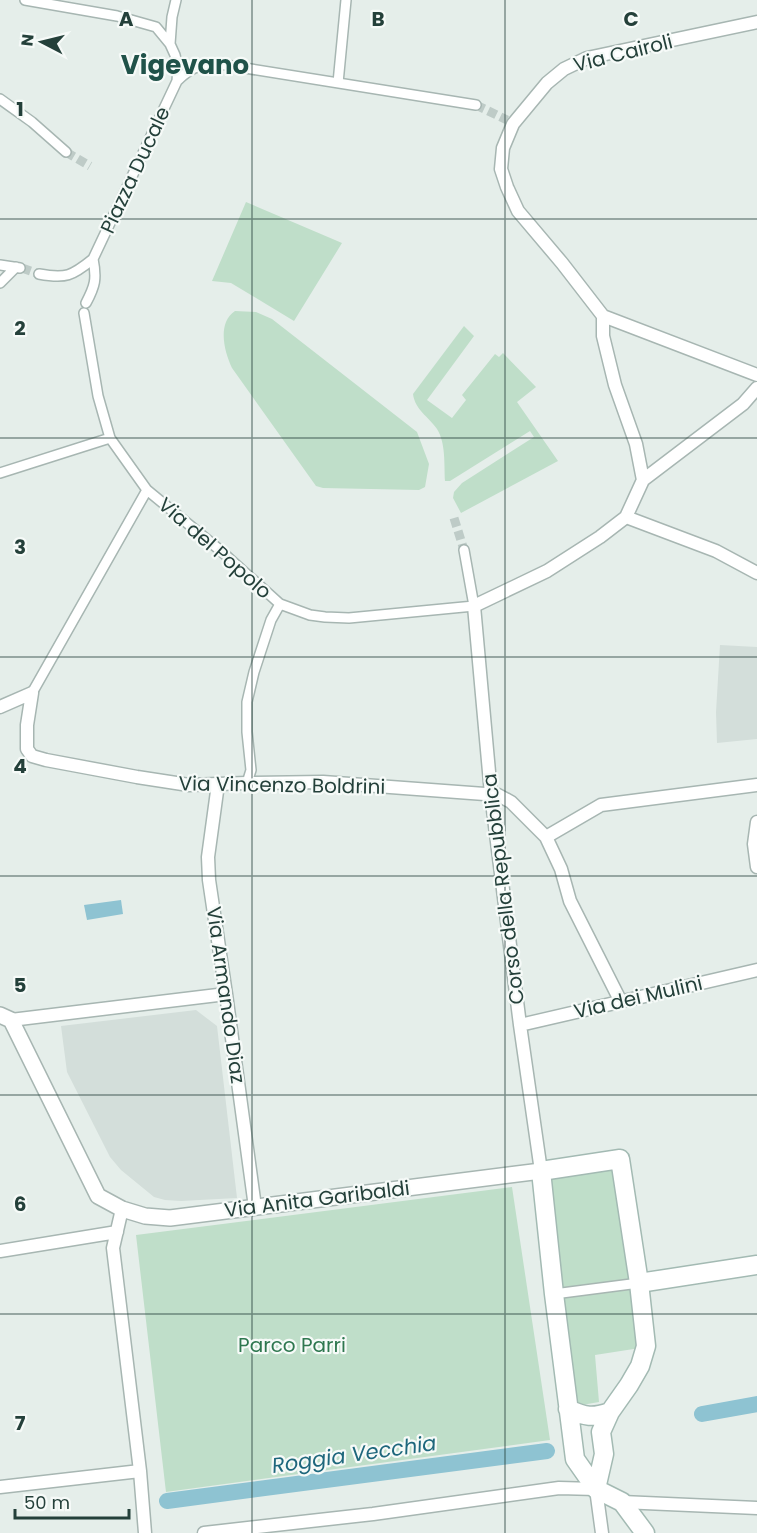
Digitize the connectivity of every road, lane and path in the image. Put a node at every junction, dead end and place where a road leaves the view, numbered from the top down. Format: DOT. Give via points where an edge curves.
graph roads {
  1 [pos="25,0"];
  2 [pos="176,0"];
  3 [pos="346,0"];
  4 [pos="62,4"];
  5 [pos="757,22"];
  6 [pos="170,44"];
  7 [pos="177,81"];
  8 [pos="338,83"];
  9 [pos="0,99"];
  10 [pos="476,105"];
  11 [pos="66,152"];
  12 [pos="93,259"];
  13 [pos="0,265"];
  14 [pos="39,274"];
  15 [pos="0,284"];
  16 [pos="85,308"];
  17 [pos="603,316"];
  18 [pos="757,375"];
  19 [pos="757,388"];
  20 [pos="110,438"];
  21 [pos="0,473"];
  22 [pos="643,480"];
  23 [pos="147,490"];
  24 [pos="626,517"];
  25 [pos="464,550"];
  26 [pos="757,573"];
  27 [pos="280,604"];
  28 [pos="474,606"];
  29 [pos="32,693"];
  30 [pos="0,707"];
  31 [pos="247,783"];
  32 [pos="218,784"];
  33 [pos="757,785"];
  34 [pos="491,794"];
  35 [pos="757,822"];
  36 [pos="550,834"];
  37 [pos="757,867"];
  38 [pos="757,970"];
  39 [pos="226,994"];
  40 [pos="621,1002"];
  41 [pos="6,1018"];
  42 [pos="520,1025"];
  43 [pos="541,1172"];
  44 [pos="255,1207"];
  45 [pos="122,1209"];
  46 [pos="117,1232"];
  47 [pos="0,1251"];
  48 [pos="757,1265"];
  49 [pos="639,1283"];
  50 [pos="554,1294"];
  51 [pos="568,1410"];
  52 [pos="610,1412"];
  53 [pos="140,1471"];
  54 [pos="0,1487"];
  55 [pos="596,1489"];
  56 [pos="622,1502"];
  57 [pos="757,1508"];
  58 [pos="145,1533"];
  59 [pos="204,1533"];
  60 [pos="602,1533"];
  61 [pos="645,1533"];
  1 -- 4 [label="street"];
  2 -- 6 [label="street"];
  3 -- 8 [label="street"];
  4 -- 6 [label="street" via="156,27"];
  5 -- 17 [label="street, Via Cairoli" via="587,58 547,83 510,122 501,169 518,211"];
  6 -- 7 [label="street" via="177,62"];
  7 -- 8 [label="street" via="197,66 212,63"];
  7 -- 12 [label="street, Piazza Ducale"];
  8 -- 10 [label="street"];
  9 -- 11 [label="street"];
  12 -- 14 [label="street" via="71,274"];
  12 -- 16 [label="street, Piazza Ducale" via="96,280"];
  13 -- 15 [label="street" via="19,267"];
  16 -- 20 [label="street, Via del Popolo" via="98,396"];
  17 -- 18 [label="street"];
  17 -- 22 [label="street" via="603,336"];
  19 -- 22 [label="street" via="743,404"];
  20 -- 21 [label="street"];
  20 -- 23 [label="street, Via del Popolo"];
  22 -- 24 [label="street"];
  23 -- 27 [label="street, Via del Popolo"];
  23 -- 29 [label="street"];
  24 -- 26 [label="street" via="716,551"];
  24 -- 28 [label="street" via="547,571"];
  25 -- 28 [label="street"];
  27 -- 28 [label="street, Via del Popolo" via="310,615 349,618"];
  27 -- 31 [label="street" via="271,620 247,702 251,770"];
  28 -- 34 [label="street, Corso della Repubblica"];
  29 -- 30 [label="street"];
  29 -- 32 [label="street, Via Vincenzo Boldrini" via="27,725 27,749 32,756 189,785"];
  31 -- 32 [label="street, Via Vincenzo Boldrini"];
  31 -- 34 [label="street, Via Vincenzo Boldrini" via="323,782"];
  32 -- 39 [label="street, Via Armando Diaz" via="208,857"];
  33 -- 36 [label="street" via="601,805"];
  34 -- 36 [label="street" via="511,802"];
  34 -- 42 [label="street, Corso della Repubblica"];
  35 -- 37 [label="street"];
  36 -- 40 [label="street" via="570,901"];
  38 -- 40 [label="street, Via dei Mulini"];
  39 -- 41 [label="street"];
  39 -- 44 [label="street, Via Armando Diaz"];
  40 -- 42 [label="street, Via dei Mulini"];
  41 -- 45 [label="street, Via Anita Garibaldi" via="98,1196"];
  42 -- 43 [label="street, Corso della Repubblica"];
  43 -- 44 [label="street, Via Anita Garibaldi"];
  43 -- 49 [label="main road" via="620,1159"];
  43 -- 50 [label="main road"];
  44 -- 45 [label="street, Via Anita Garibaldi" via="170,1218"];
  45 -- 46 [label="street"];
  46 -- 47 [label="street"];
  46 -- 53 [label="street" via="113,1248"];
  48 -- 49 [label="main road"];
  49 -- 50 [label="street"];
  49 -- 52 [label="main road" via="646,1346 640,1366"];
  50 -- 51 [label="main road"];
  51 -- 52 [label="main road" via="585,1416"];
  51 -- 55 [label="main road" via="575,1459"];
  52 -- 55 [label="main road" via="601,1432 604,1454"];
  53 -- 54 [label="street"];
  53 -- 58 [label="street"];
  55 -- 56 [label="main road"];
  55 -- 59 [label="street" via="560,1488"];
  55 -- 60 [label="street"];
  56 -- 57 [label="street"];
  56 -- 61 [label="main road"];
}
